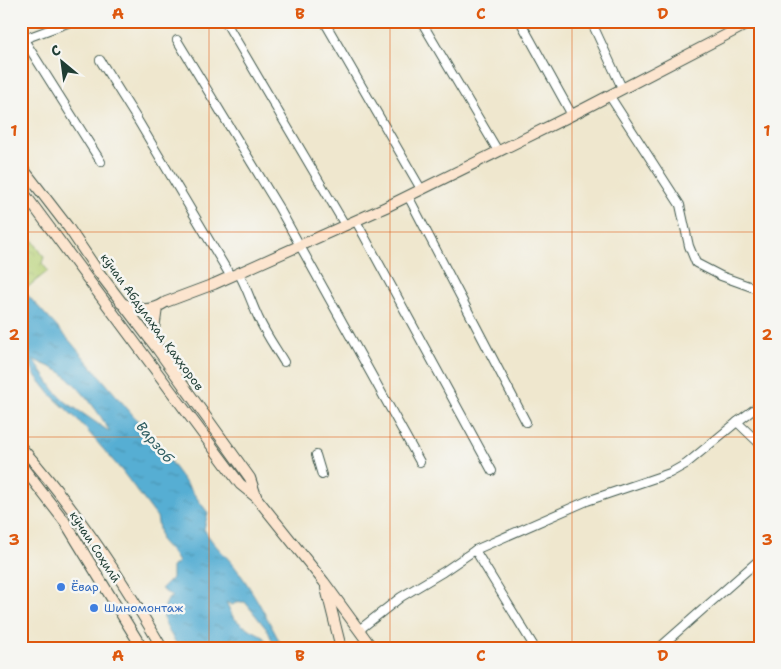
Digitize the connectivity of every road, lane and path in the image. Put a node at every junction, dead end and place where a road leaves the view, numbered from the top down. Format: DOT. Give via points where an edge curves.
graph roads {
  1 [pos="73,21"];
  2 [pos="225,21"];
  3 [pos="324,21"];
  4 [pos="421,21"];
  5 [pos="520,21"];
  6 [pos="591,21"];
  7 [pos="753,21"];
  8 [pos="23,37"];
  9 [pos="177,40"];
  10 [pos="100,60"];
  11 [pos="622,88"];
  12 [pos="609,96"];
  13 [pos="572,115"];
  14 [pos="498,151"];
  15 [pos="101,162"];
  16 [pos="21,166"];
  17 [pos="21,189"];
  18 [pos="422,189"];
  19 [pos="408,196"];
  20 [pos="356,221"];
  21 [pos="345,225"];
  22 [pos="300,245"];
  23 [pos="235,275"];
  24 [pos="760,290"];
  25 [pos="121,303"];
  26 [pos="157,308"];
  27 [pos="158,350"];
  28 [pos="284,362"];
  29 [pos="760,405"];
  30 [pos="526,422"];
  31 [pos="737,422"];
  32 [pos="760,444"];
  33 [pos="21,446"];
  34 [pos="316,455"];
  35 [pos="420,462"];
  36 [pos="21,465"];
  37 [pos="492,472"];
  38 [pos="322,475"];
  39 [pos="256,497"];
  40 [pos="475,550"];
  41 [pos="760,559"];
  42 [pos="324,582"];
  43 [pos="146,621"];
  44 [pos="132,630"];
  45 [pos="359,630"];
  46 [pos="142,648"];
  47 [pos="162,648"];
  48 [pos="342,648"];
  49 [pos="372,648"];
  50 [pos="536,648"];
  51 [pos="659,648"];
  1 -- 8 [label="street"];
  2 -- 21 [label="street"];
  3 -- 18 [label="street"];
  4 -- 14 [label="street"];
  5 -- 13 [label="street"];
  6 -- 11 [label="street"];
  7 -- 11 [label="main road"];
  8 -- 15 [label="street"];
  9 -- 22 [label="street"];
  10 -- 23 [label="street"];
  11 -- 12 [label="main road"];
  12 -- 13 [label="main road"];
  12 -- 24 [label="street" via="680,205 696,263"];
  13 -- 14 [label="main road"];
  14 -- 18 [label="main road"];
  16 -- 25 [label="main road, кӯчаи Абдулаҳад Қаҳҳоров"];
  17 -- 39 [label="main road, кӯчаи Абдулаҳад Қаҳҳоров" via="240,484"];
  18 -- 19 [label="main road"];
  19 -- 20 [label="main road"];
  19 -- 30 [label="street"];
  20 -- 21 [label="main road"];
  20 -- 37 [label="street"];
  21 -- 22 [label="main road"];
  22 -- 23 [label="main road"];
  22 -- 35 [label="street"];
  23 -- 26 [label="main road"];
  23 -- 28 [label="street" via="248,290 267,335"];
  25 -- 26 [label="main road" via="144,310"];
  25 -- 27 [label="main road, кӯчаи Абдулаҳад Қаҳҳоров"];
  26 -- 27 [label="main road" via="154,329"];
  27 -- 39 [label="main road, кӯчаи Абдулаҳад Қаҳҳоров" via="250,478"];
  29 -- 31 [label="street"];
  31 -- 32 [label="street"];
  31 -- 40 [label="street" via="686,464 670,473 587,501"];
  33 -- 43 [label="main road" via="82,523"];
  34 -- 38 [label="street"];
  36 -- 44 [label="main road, кӯчаи Соҳилӣ" via="65,522"];
  39 -- 42 [label="main road, кӯчаи Абдулаҳад Қаҳҳоров"];
  40 -- 45 [label="street" via="401,597"];
  40 -- 50 [label="street"];
  41 -- 51 [label="street"];
  42 -- 45 [label="main road, кӯчаи Абдулаҳад Қаҳҳоров"];
  42 -- 48 [label="main road, кӯчаи Абдулаҳад Қаҳҳоров"];
  43 -- 44 [label="main road" via="136,622"];
  43 -- 47 [label="main road"];
  44 -- 46 [label="main road, кӯчаи Соҳилӣ"];
  45 -- 49 [label="main road, кӯчаи Абдулаҳад Қаҳҳоров"];
}
